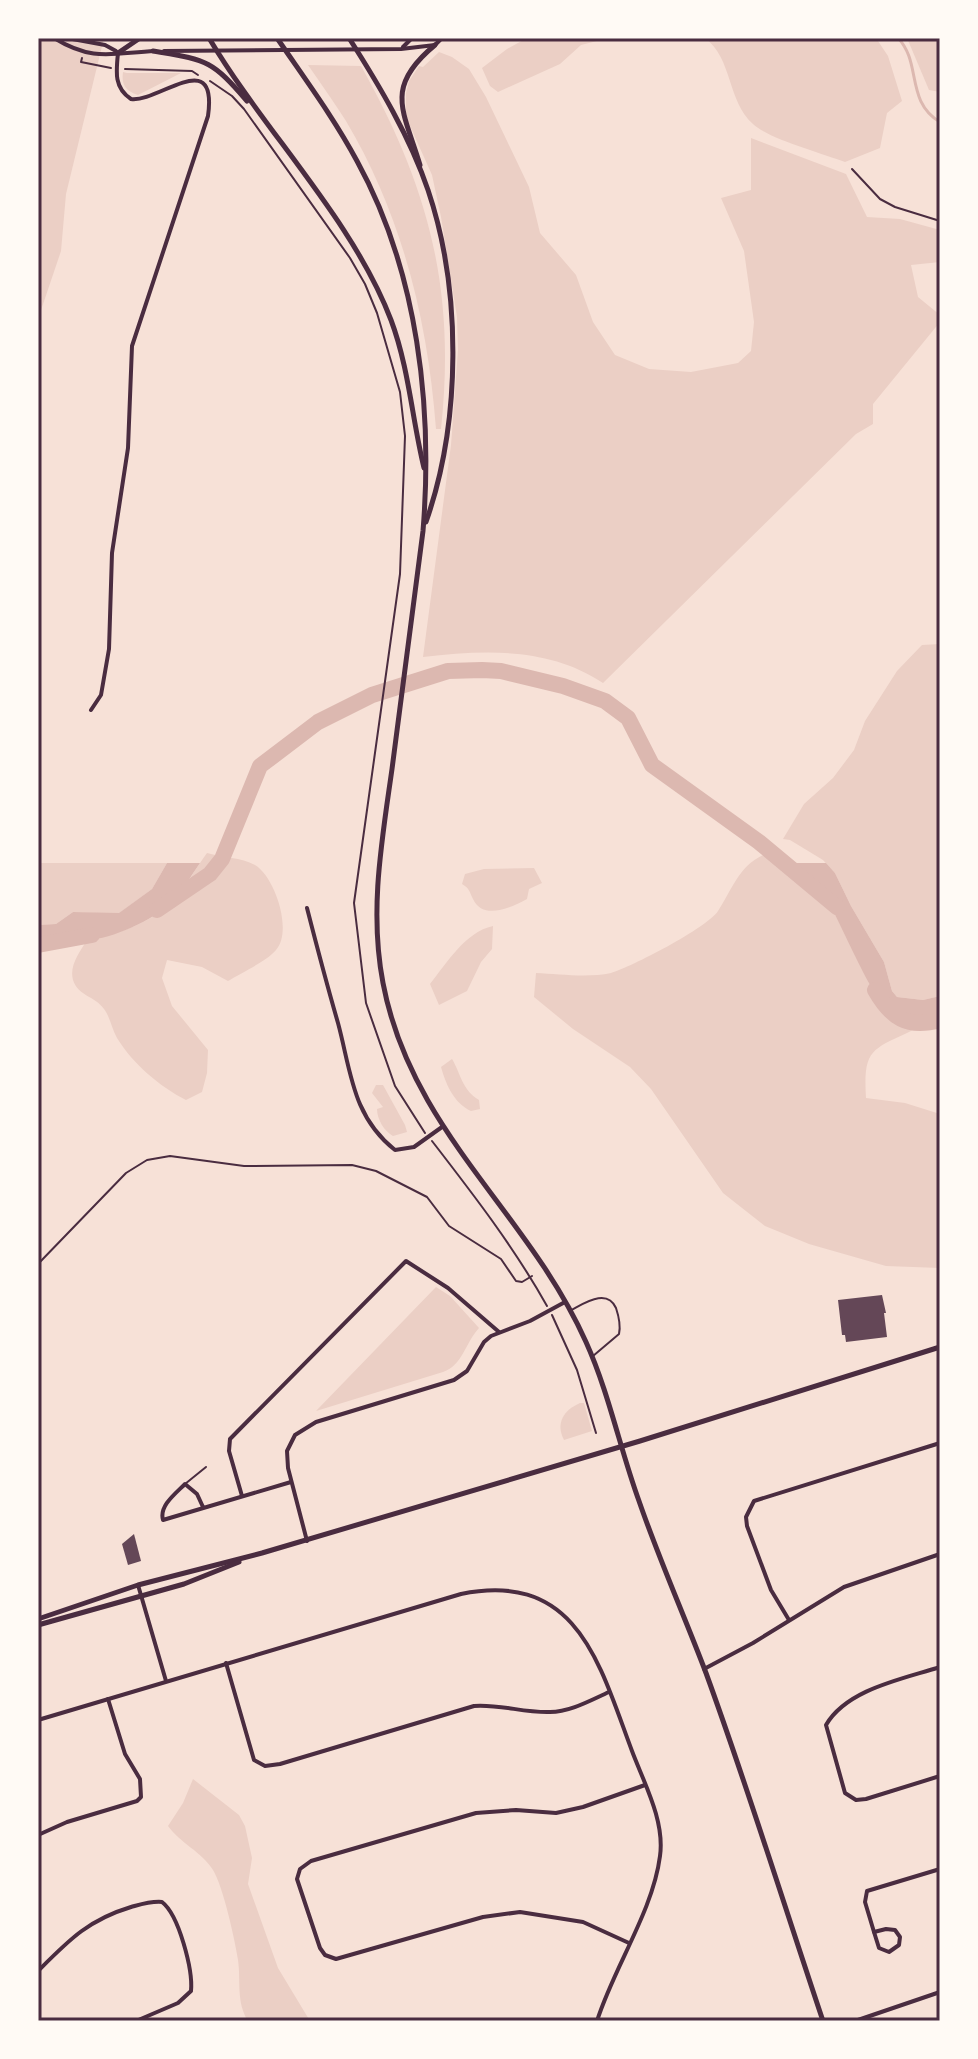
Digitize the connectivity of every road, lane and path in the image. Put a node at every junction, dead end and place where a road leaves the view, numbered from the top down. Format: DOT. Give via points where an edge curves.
graph roads {
  1 [pos="54,38"];
  2 [pos="67,38"];
  3 [pos="140,38"];
  4 [pos="209,38"];
  5 [pos="277,38"];
  6 [pos="349,38"];
  7 [pos="412,38"];
  8 [pos="442,38"];
  9 [pos="435,45"];
  10 [pos="401,49"];
  11 [pos="216,50"];
  12 [pos="356,50"];
  13 [pos="153,51"];
  14 [pos="118,53"];
  15 [pos="83,55"];
  16 [pos="110,68"];
  17 [pos="122,69"];
  18 [pos="266,123"];
  19 [pos="852,169"];
  20 [pos="427,189"];
  21 [pos="940,221"];
  22 [pos="426,477"];
  23 [pos="423,531"];
  24 [pos="91,710"];
  25 [pos="371,784"];
  26 [pos="307,908"];
  27 [pos="442,1127"];
  28 [pos="432,1141"];
  29 [pos="38,1264"];
  30 [pos="532,1276"];
  31 [pos="565,1302"];
  32 [pos="549,1310"];
  33 [pos="570,1310"];
  34 [pos="499,1332"];
  35 [pos="940,1347"];
  36 [pos="592,1356"];
  37 [pos="596,1433"];
  38 [pos="940,1443"];
  39 [pos="621,1446"];
  40 [pos="206,1467"];
  41 [pos="291,1482"];
  42 [pos="185,1484"];
  43 [pos="242,1496"];
  44 [pos="203,1507"];
  45 [pos="307,1541"];
  46 [pos="262,1553"];
  47 [pos="940,1554"];
  48 [pos="138,1585"];
  49 [pos="141,1596"];
  50 [pos="789,1620"];
  51 [pos="38,1622"];
  52 [pos="226,1663"];
  53 [pos="940,1667"];
  54 [pos="704,1669"];
  55 [pos="166,1681"];
  56 [pos="609,1692"];
  57 [pos="108,1699"];
  58 [pos="38,1720"];
  59 [pos="940,1776"];
  60 [pos="645,1785"];
  61 [pos="38,1835"];
  62 [pos="940,1869"];
  63 [pos="874,1932"];
  64 [pos="629,1943"];
  65 [pos="38,1971"];
  66 [pos="940,1992"];
  67 [pos="136,2021"];
  68 [pos="597,2021"];
  69 [pos="823,2021"];
  70 [pos="855,2021"];
  1 -- 14 [label="street" via="84,53"];
  2 -- 14 [label="street" via="105,45"];
  3 -- 14 [label="main road"];
  4 -- 11 [label="main road"];
  5 -- 22 [label="main road" via="359,164 397,259 423,391"];
  6 -- 12 [label="main road"];
  7 -- 10 [label="street"];
  8 -- 9 [label="street"];
  9 -- 10 [label="street"];
  9 -- 20 [label="main road" via="417,60 404,82 401,107"];
  10 -- 12 [label="street"];
  11 -- 12 [label="street"];
  11 -- 13 [label="street"];
  11 -- 18 [label="main road"];
  12 -- 20 [label="main road"];
  13 -- 14 [label="street"];
  13 -- 18 [label="main road" via="211,64"];
  14 -- 24 [label="street" via="118,84 131,99 151,97 191,80 200,82 210,99 132,346 128,448 112,553 109,649 101,695"];
  15 -- 16 [label="path" via="81,62"];
  17 -- 25 [label="path" via="192,71 232,96 350,258 389,352 405,436 398,586"];
  18 -- 22 [label="main road" via="357,252 390,317 408,375"];
  19 -- 21 [label="path" via="887,203"];
  20 -- 23 [label="main road" via="446,271 452,344 439,485"];
  22 -- 23 [label="main road"];
  23 -- 27 [label="main road" via="377,887 379,962 405,1061"];
  26 -- 27 [label="street" via="350,1085 375,1131 395,1150 420,1144"];
  27 -- 31 [label="main road"];
  28 -- 30 [label="path"];
  29 -- 30 [label="path" via="126,1173 147,1160 170,1156 244,1166 365,1167 427,1197 449,1226 501,1259 516,1281"];
  30 -- 32 [label="path"];
  31 -- 32 [label="street"];
  31 -- 33 [label="main road"];
  32 -- 34 [label="street"];
  32 -- 37 [label="path" via="577,1370"];
  33 -- 36 [label="main road"];
  33 -- 36 [label="lane" via="598,1298 614,1303 619,1334"];
  34 -- 41 [label="street" via="484,1342 467,1371 454,1380 305,1427 287,1451"];
  34 -- 43 [label="street" via="448,1288 406,1261 230,1439"];
  35 -- 39 [label="main road"];
  36 -- 39 [label="main road"];
  38 -- 50 [label="street" via="754,1501 747,1526 771,1590"];
  39 -- 45 [label="main road"];
  39 -- 54 [label="main road"];
  40 -- 42 [label="lane"];
  41 -- 43 [label="street"];
  41 -- 45 [label="street"];
  42 -- 44 [label="street"];
  42 -- 44 [label="street" via="162,1509 163,1520"];
  43 -- 44 [label="street"];
  45 -- 46 [label="main road"];
  46 -- 48 [label="main road"];
  46 -- 49 [label="main road"];
  47 -- 50 [label="street" via="844,1587"];
  48 -- 49 [label="street"];
  48 -- 51 [label="main road"];
  49 -- 51 [label="main road"];
  49 -- 55 [label="street"];
  50 -- 54 [label="street"];
  52 -- 55 [label="street"];
  52 -- 56 [label="street" via="446,1598 494,1590 543,1602 570,1622 596,1656"];
  52 -- 56 [label="street" via="250,1751 265,1766 474,1706 550,1712"];
  53 -- 59 [label="street" via="856,1698 826,1725 845,1793 856,1800"];
  54 -- 69 [label="main road"];
  55 -- 57 [label="street"];
  56 -- 60 [label="street"];
  57 -- 58 [label="street"];
  57 -- 61 [label="street" via="125,1754 140,1779 141,1797"];
  60 -- 64 [label="street" via="657,1818 661,1853 654,1887"];
  60 -- 64 [label="street" via="556,1813 476,1813 311,1861 297,1879 320,1948 336,1959 483,1917 520,1912 583,1922"];
  62 -- 63 [label="street" via="867,1891"];
  63 -- 63 [label="street" via="882,1950 893,1951 899,1945 895,1930"];
  64 -- 68 [label="street"];
  65 -- 67 [label="street" via="92,1922 162,1902 177,1927 191,1991 178,2003"];
  66 -- 70 [label="street"];
}
